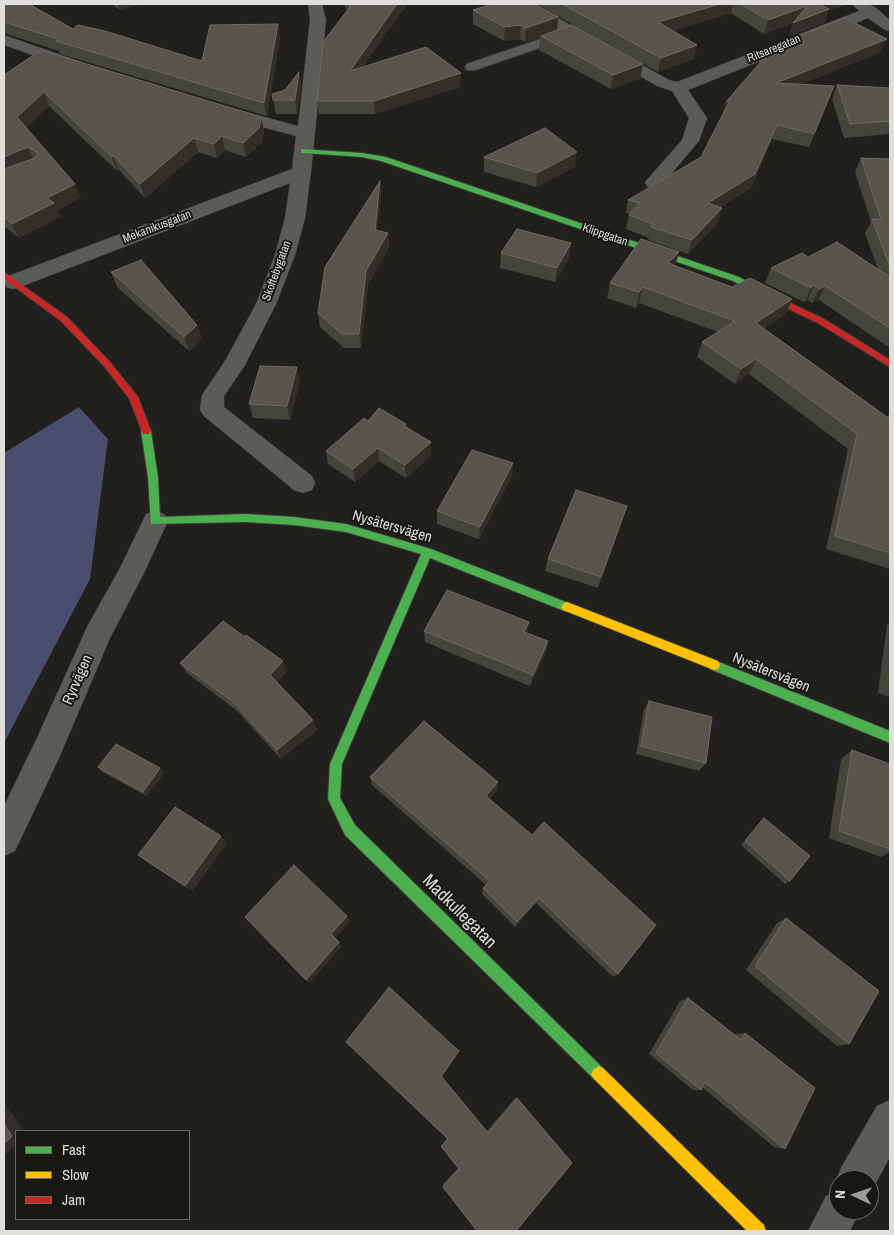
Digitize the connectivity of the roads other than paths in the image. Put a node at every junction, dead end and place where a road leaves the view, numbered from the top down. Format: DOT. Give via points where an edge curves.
graph roads {
  1 [pos="315,4"];
  2 [pos="523,4"];
  3 [pos="865,7"];
  4 [pos="890,27"];
  5 [pos="572,32"];
  6 [pos="4,40"];
  7 [pos="470,67"];
  8 [pos="90,70"];
  9 [pos="678,88"];
  10 [pos="214,108"];
  11 [pos="305,142"];
  12 [pos="302,172"];
  13 [pos="654,182"];
  14 [pos="7,282"];
  15 [pos="890,364"];
  16 [pos="304,483"];
  17 [pos="155,520"];
  18 [pos="427,552"];
  19 [pos="890,738"];
  20 [pos="4,840"];
  21 [pos="890,1119"];
  22 [pos="862,1170"];
  23 [pos="834,1220"];
  24 [pos="758,1231"];
  25 [pos="828,1231"];
  1 -- 11 [label="street, Skoftebygatan" via="318,20"];
  2 -- 5 [label="street"];
  3 -- 4 [label="street"];
  3 -- 9 [label="street, Ritsaregatan"];
  5 -- 7 [label="lane"];
  5 -- 9 [label="street" via="663,83"];
  6 -- 8 [label="street"];
  9 -- 13 [label="street" via="698,118 690,142"];
  10 -- 11 [label="street, Klippgatan" via="280,128"];
  11 -- 12 [label="street, Skoftebygatan"];
  11 -- 15 [label="street, Klippgatan" via="383,159 736,280 821,321"];
  12 -- 14 [label="street, Mekanikusgatan"];
  12 -- 16 [label="street, Skoftebygatan" via="285,255 266,304 234,365 213,395 212,410"];
  14 -- 17 [label="street" via="64,320 106,363 133,397 146,430"];
  17 -- 18 [label="street, Nysätersvägen" via="246,518 294,521 346,528"];
  17 -- 20 [label="street, Ryrvägen" via="98,634"];
  18 -- 19 [label="street, Nysätersvägen"];
  18 -- 24 [label="street, Madkullegatan" via="336,764 334,799 350,830"];
  21 -- 22 [label="street"];
  23 -- 25 [label="street"];
}
